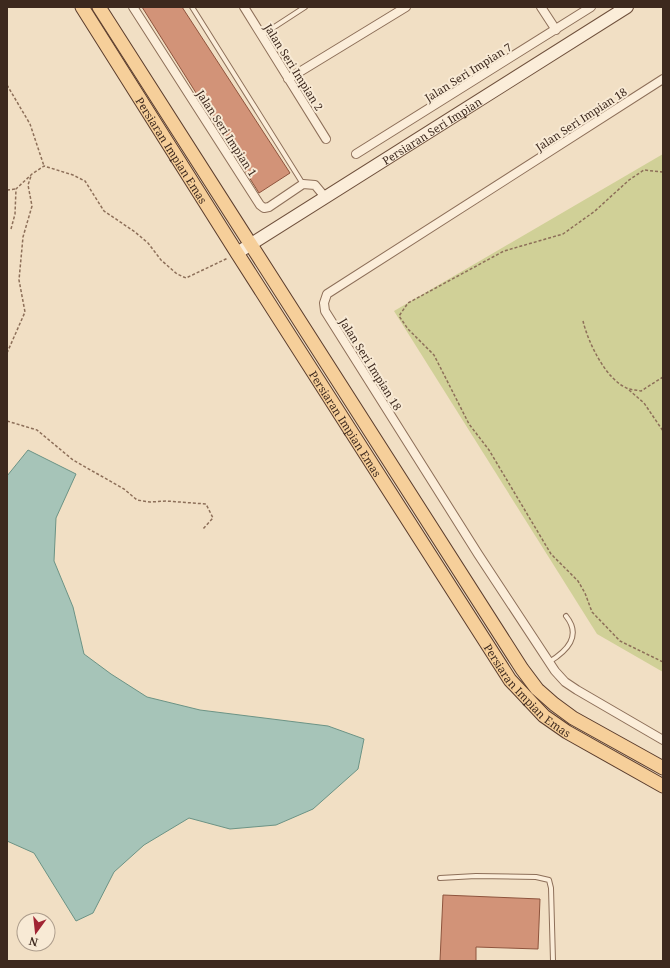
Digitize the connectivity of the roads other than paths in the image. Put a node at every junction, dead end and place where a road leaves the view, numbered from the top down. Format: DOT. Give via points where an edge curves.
graph roads {
  1 [pos="82,7"];
  2 [pos="99,7"];
  3 [pos="133,7"];
  4 [pos="192,7"];
  5 [pos="244,7"];
  6 [pos="305,7"];
  7 [pos="406,7"];
  8 [pos="541,7"];
  9 [pos="591,7"];
  10 [pos="627,7"];
  11 [pos="556,30"];
  12 [pos="261,36"];
  13 [pos="288,79"];
  14 [pos="663,79"];
  15 [pos="326,139"];
  16 [pos="356,154"];
  17 [pos="303,184"];
  18 [pos="325,197"];
  19 [pos="252,244"];
  20 [pos="237,253"];
  21 [pos="566,616"];
  22 [pos="549,662"];
  23 [pos="663,740"];
  24 [pos="663,768"];
  25 [pos="663,786"];
  26 [pos="440,878"];
  27 [pos="553,961"];
  1 -- 20 [label="main road, Persiaran Impian Emas"];
  2 -- 19 [label="main road, Persiaran Impian Emas"];
  3 -- 17 [label="street, Jalan Seri Impian 1" via="260,205 264,208 269,207"];
  4 -- 17 [label="lane"];
  5 -- 12 [label="street, Jalan Seri Impian 2"];
  6 -- 12 [label="lane"];
  7 -- 13 [label="street"];
  8 -- 11 [label="street"];
  9 -- 11 [label="street, Jalan Seri Impian 7"];
  10 -- 18 [label="street, Persiaran Seri Impian"];
  11 -- 16 [label="street, Jalan Seri Impian 7"];
  12 -- 13 [label="street, Jalan Seri Impian 2"];
  13 -- 15 [label="street, Jalan Seri Impian 2"];
  14 -- 22 [label="street, Jalan Seri Impian 18" via="327,294 324,303 325,311"];
  17 -- 18 [label="street" via="315,185"];
  18 -- 19 [label="street, Persiaran Seri Impian"];
  19 -- 20 [label="street, Persiaran Seri Impian"];
  19 -- 24 [label="main road, Persiaran Impian Emas" via="537,689 573,718"];
  20 -- 25 [label="main road, Persiaran Impian Emas" via="510,680 526,699 567,732"];
  21 -- 22 [label="lane" via="572,623 570,645"];
  22 -- 23 [label="street, Jalan Seri Impian 18" via="565,682"];
  26 -- 27 [label="lane" via="536,877 548,880 551,888"];
}
